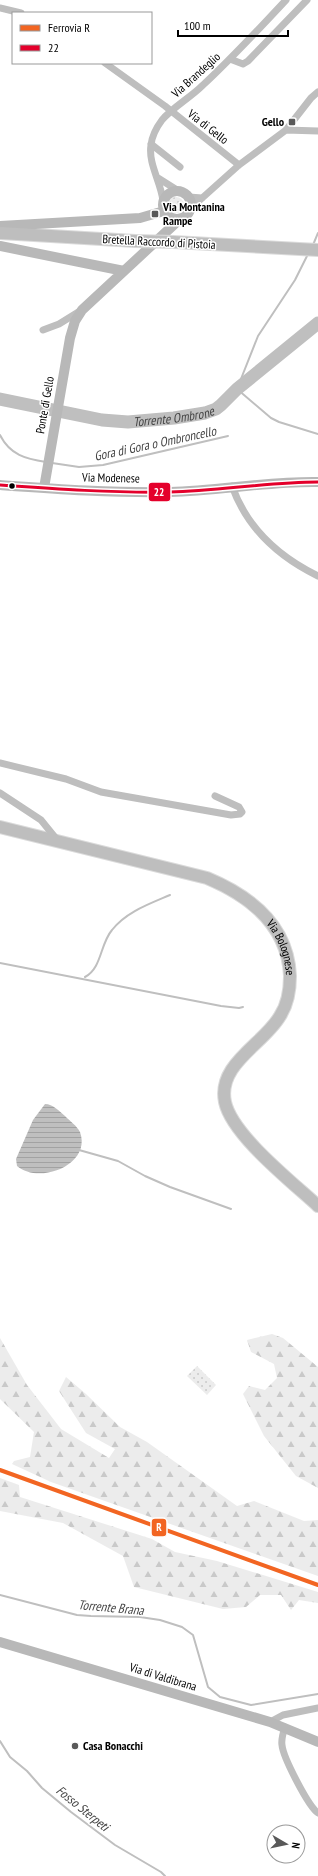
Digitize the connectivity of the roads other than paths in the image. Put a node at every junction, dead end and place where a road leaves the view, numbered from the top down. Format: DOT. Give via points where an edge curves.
graph roads {
  1 [pos="286,0"];
  2 [pos="307,0"];
  3 [pos="0,8"];
  4 [pos="17,12"];
  5 [pos="230,59"];
  6 [pos="106,64"];
  7 [pos="318,92"];
  8 [pos="171,112"];
  9 [pos="286,130"];
  10 [pos="318,131"];
  11 [pos="151,144"];
  12 [pos="240,165"];
  13 [pos="180,167"];
  14 [pos="158,178"];
  15 [pos="177,190"];
  16 [pos="189,197"];
  17 [pos="202,198"];
  18 [pos="191,208"];
  19 [pos="165,210"];
  20 [pos="180,219"];
  21 [pos="0,226"];
  22 [pos="167,230"];
  23 [pos="0,233"];
  24 [pos="0,246"];
  25 [pos="318,250"];
  26 [pos="124,272"];
  27 [pos="82,310"];
  28 [pos="42,330"];
  29 [pos="318,482"];
  30 [pos="0,485"];
  31 [pos="232,486"];
  32 [pos="44,488"];
  33 [pos="318,576"];
  34 [pos="0,763"];
  35 [pos="0,793"];
  36 [pos="215,796"];
  37 [pos="0,827"];
  38 [pos="58,841"];
  39 [pos="318,1206"];
  40 [pos="0,1642"];
  41 [pos="318,1708"];
  42 [pos="270,1722"];
  43 [pos="285,1727"];
  44 [pos="318,1742"];
  45 [pos="318,1813"];
  1 -- 5 [label="street, Via Brandeglio"];
  2 -- 5 [label="street" via="248,61 243,64"];
  3 -- 4 [label="street"];
  5 -- 8 [label="street, Via Brandeglio" via="202,87"];
  6 -- 8 [label="street, Via di Gello"];
  7 -- 9 [label="street"];
  8 -- 11 [label="street, Via Brandeglio" via="156,128"];
  8 -- 12 [label="street, Via di Gello"];
  9 -- 10 [label="street"];
  9 -- 12 [label="street"];
  11 -- 13 [label="street"];
  11 -- 14 [label="street, Via Brandeglio" via="151,160"];
  12 -- 17 [label="street"];
  14 -- 15 [label="street"];
  14 -- 19 [label="street, Via Brandeglio"];
  15 -- 16 [label="street"];
  15 -- 19 [label="street" via="169,192"];
  16 -- 17 [label="street"];
  16 -- 18 [label="street"];
  17 -- 18 [label="street"];
  18 -- 20 [label="street"];
  19 -- 20 [label="street"];
  19 -- 21 [label="street" via="140,218"];
  19 -- 22 [label="street"];
  20 -- 22 [label="street"];
  22 -- 26 [label="street"];
  23 -- 25 [label="main road, Bretella Raccordo di Pistoia, bridge"];
  24 -- 26 [label="street"];
  26 -- 27 [label="street"];
  27 -- 28 [label="street" via="59,324"];
  27 -- 32 [label="street, Ponte di Gello" via="72,330 68,347"];
  29 -- 31 [label="street, Via Modenese"];
  30 -- 32 [label="street, Via Modenese"];
  31 -- 32 [label="street, Via Modenese" via="171,492 103,492"];
  31 -- 33 [label="street" via="247,518 265,539 292,561"];
  34 -- 36 [label="street" via="66,779 101,792 231,815 242,812 239,807"];
  35 -- 38 [label="street" via="41,820"];
  37 -- 38 [label="main road, Via Bolognese"];
  38 -- 39 [label="main road, Via Bolognese" via="207,878 246,898 272,924 283,944 289,964 290,981 286,1003 275,1024 231,1070 225,1089 225,1100 232,1120 242,1134"];
  40 -- 42 [label="street, Via di Valdibrana"];
  41 -- 42 [label="street" via="283,1715"];
  42 -- 43 [label="street, Via di Valdibrana"];
  43 -- 44 [label="street, Via di Valdibrana"];
  43 -- 45 [label="street" via="283,1750 311,1807"];
}
